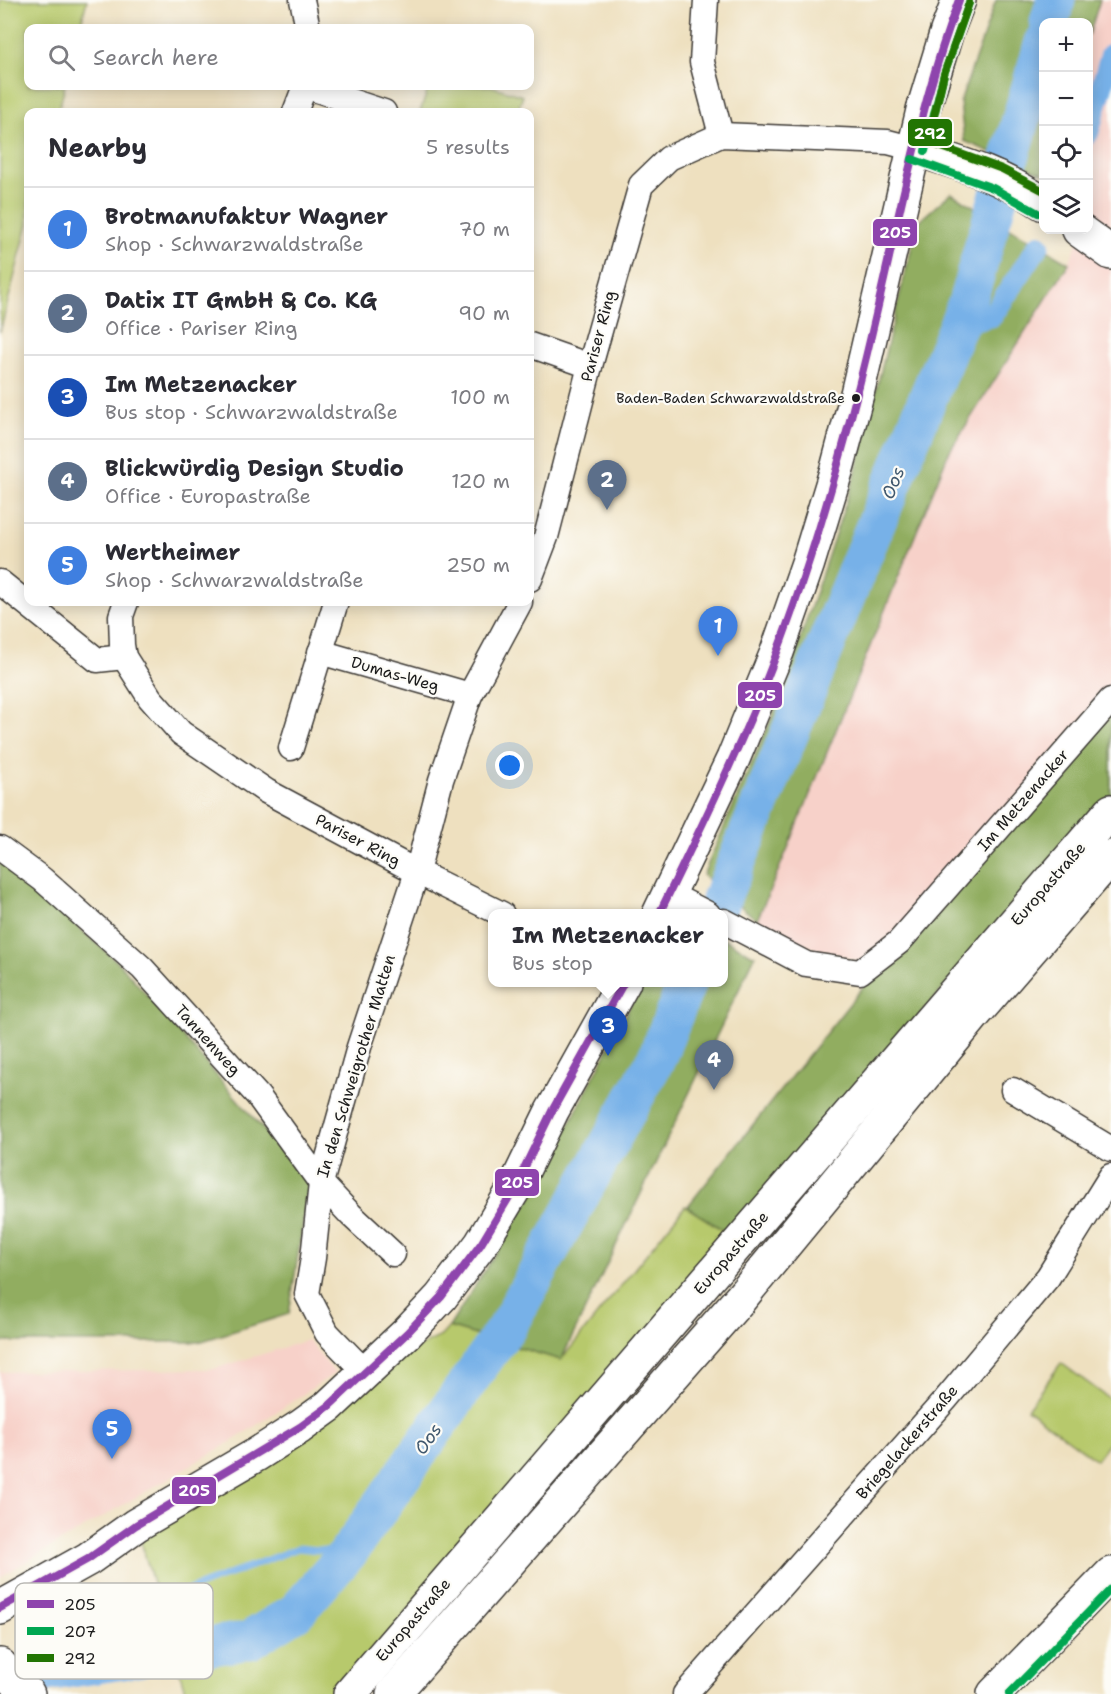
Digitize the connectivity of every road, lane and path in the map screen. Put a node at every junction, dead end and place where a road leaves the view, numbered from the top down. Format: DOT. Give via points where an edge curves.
graph roads {
  1 [pos="302,0"];
  2 [pos="706,0"];
  3 [pos="959,0"];
  4 [pos="307,24"];
  5 [pos="303,90"];
  6 [pos="317,90"];
  7 [pos="297,108"];
  8 [pos="372,108"];
  9 [pos="721,135"];
  10 [pos="915,148"];
  11 [pos="1033,197"];
  12 [pos="1085,234"];
  13 [pos="1111,253"];
  14 [pos="534,346"];
  15 [pos="590,366"];
  16 [pos="538,534"];
  17 [pos="534,556"];
  18 [pos="0,582"];
  19 [pos="24,601"];
  20 [pos="30,606"];
  21 [pos="125,606"];
  22 [pos="335,606"];
  23 [pos="517,606"];
  24 [pos="320,652"];
  25 [pos="124,657"];
  26 [pos="470,695"];
  27 [pos="1111,700"];
  28 [pos="291,748"];
  29 [pos="1111,811"];
  30 [pos="0,848"];
  31 [pos="1111,857"];
  32 [pos="417,872"];
  33 [pos="664,904"];
  34 [pos="492,909"];
  35 [pos="684,909"];
  36 [pos="728,924"];
  37 [pos="621,987"];
  38 [pos="1013,1090"];
  39 [pos="1111,1149"];
  40 [pos="1111,1176"];
  41 [pos="321,1183"];
  42 [pos="393,1254"];
  43 [pos="366,1373"];
  44 [pos="1111,1574"];
  45 [pos="45,1583"];
  46 [pos="15,1600"];
  47 [pos="0,1608"];
  48 [pos="1,1666"];
  49 [pos="28,1694"];
  50 [pos="350,1694"];
  51 [pos="393,1694"];
  52 [pos="685,1694"];
  53 [pos="994,1694"];
  1 -- 4 [label="street"];
  2 -- 9 [label="street" via="702,62"];
  3 -- 10 [label="main road" via="934,71"];
  5 -- 7 [label="street"];
  6 -- 8 [label="street"];
  9 -- 10 [label="street, Pariser Ring" via="888,142"];
  9 -- 15 [label="street, Pariser Ring" via="669,158 640,185"];
  10 -- 11 [label="main road" via="990,173"];
  10 -- 33 [label="main road" via="856,394 808,562 777,652 733,759"];
  12 -- 13 [label="main road"];
  14 -- 15 [label="street"];
  15 -- 16 [label="street, Pariser Ring"];
  16 -- 17 [label="street, Pariser Ring"];
  18 -- 19 [label="street"];
  20 -- 25 [label="street" via="97,660"];
  21 -- 25 [label="street, Pariser Ring"];
  22 -- 24 [label="street"];
  23 -- 26 [label="street, Pariser Ring"];
  24 -- 26 [label="street, Dumas-Weg"];
  24 -- 28 [label="street"];
  25 -- 32 [label="street, Pariser Ring" via="150,698 181,733 266,791"];
  26 -- 32 [label="street, Pariser Ring" via="441,780"];
  27 -- 36 [label="street, Im Metzenacker" via="899,942 860,972 806,964"];
  29 -- 50 [label="main road, Europastraße"];
  30 -- 41 [label="street, Tannenweg" via="42,879 142,968 258,1096"];
  31 -- 51 [label="main road, Europastraße" via="973,1016 740,1299"];
  32 -- 34 [label="street"];
  32 -- 41 [label="street, In den Schweigrother Matten" via="359,1047"];
  33 -- 35 [label="street, Im Metzenacker"];
  37 -- 43 [label="main road" via="481,1244 441,1297"];
  38 -- 39 [label="street"];
  40 -- 52 [label="street, Briegelackerstraße" via="1048,1277 946,1399"];
  41 -- 42 [label="street, Tannenweg"];
  41 -- 43 [label="street, In den Schweigrother Matten" via="307,1294 327,1333"];
  43 -- 45 [label="main road" via="329,1406 283,1438"];
  44 -- 53 [label="main road"];
  46 -- 47 [label="main road"];
  48 -- 49 [label="main road"];
}
